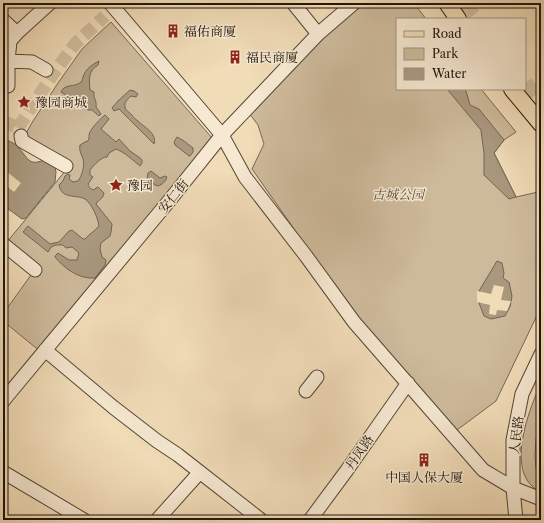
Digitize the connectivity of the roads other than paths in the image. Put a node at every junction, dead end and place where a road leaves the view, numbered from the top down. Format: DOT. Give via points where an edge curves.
graph roads {
  1 [pos="50,3"];
  2 [pos="293,3"];
  3 [pos="354,3"];
  4 [pos="446,3"];
  5 [pos="110,9"];
  6 [pos="457,18"];
  7 [pos="3,20"];
  8 [pos="17,33"];
  9 [pos="318,34"];
  10 [pos="6,62"];
  11 [pos="46,70"];
  12 [pos="8,86"];
  13 [pos="513,90"];
  14 [pos="541,124"];
  15 [pos="222,135"];
  16 [pos="21,136"];
  17 [pos="66,166"];
  18 [pos="3,244"];
  19 [pos="35,270"];
  20 [pos="45,350"];
  21 [pos="541,354"];
  22 [pos="317,377"];
  23 [pos="408,383"];
  24 [pos="306,391"];
  25 [pos="3,401"];
  26 [pos="3,472"];
  27 [pos="200,472"];
  28 [pos="513,488"];
  29 [pos="541,498"];
  30 [pos="84,520"];
  31 [pos="157,520"];
  32 [pos="261,520"];
  33 [pos="310,520"];
  34 [pos="516,520"];
  1 -- 8 [label="street"];
  2 -- 9 [label="street"];
  3 -- 9 [label="street, 安仁街"];
  4 -- 6 [label="main road"];
  5 -- 15 [label="street"];
  7 -- 8 [label="street"];
  8 -- 10 [label="street" via="10,41"];
  9 -- 15 [label="street, 安仁街"];
  10 -- 11 [label="street" via="32,62"];
  10 -- 12 [label="street"];
  13 -- 14 [label="main road"];
  15 -- 20 [label="street, 安仁街"];
  15 -- 23 [label="street" via="245,177 354,322"];
  16 -- 17 [label="street" via="22,142"];
  18 -- 19 [label="street"];
  20 -- 25 [label="street, 安仁街"];
  20 -- 27 [label="street" via="113,407"];
  21 -- 28 [label="street, 人民路" via="522,394 513,440"];
  22 -- 24 [label="street"];
  23 -- 28 [label="street" via="483,470"];
  23 -- 33 [label="street, 丹凤路"];
  26 -- 30 [label="street"];
  27 -- 31 [label="street"];
  27 -- 32 [label="street"];
  28 -- 29 [label="street"];
  28 -- 34 [label="street, 人民路"];
}
